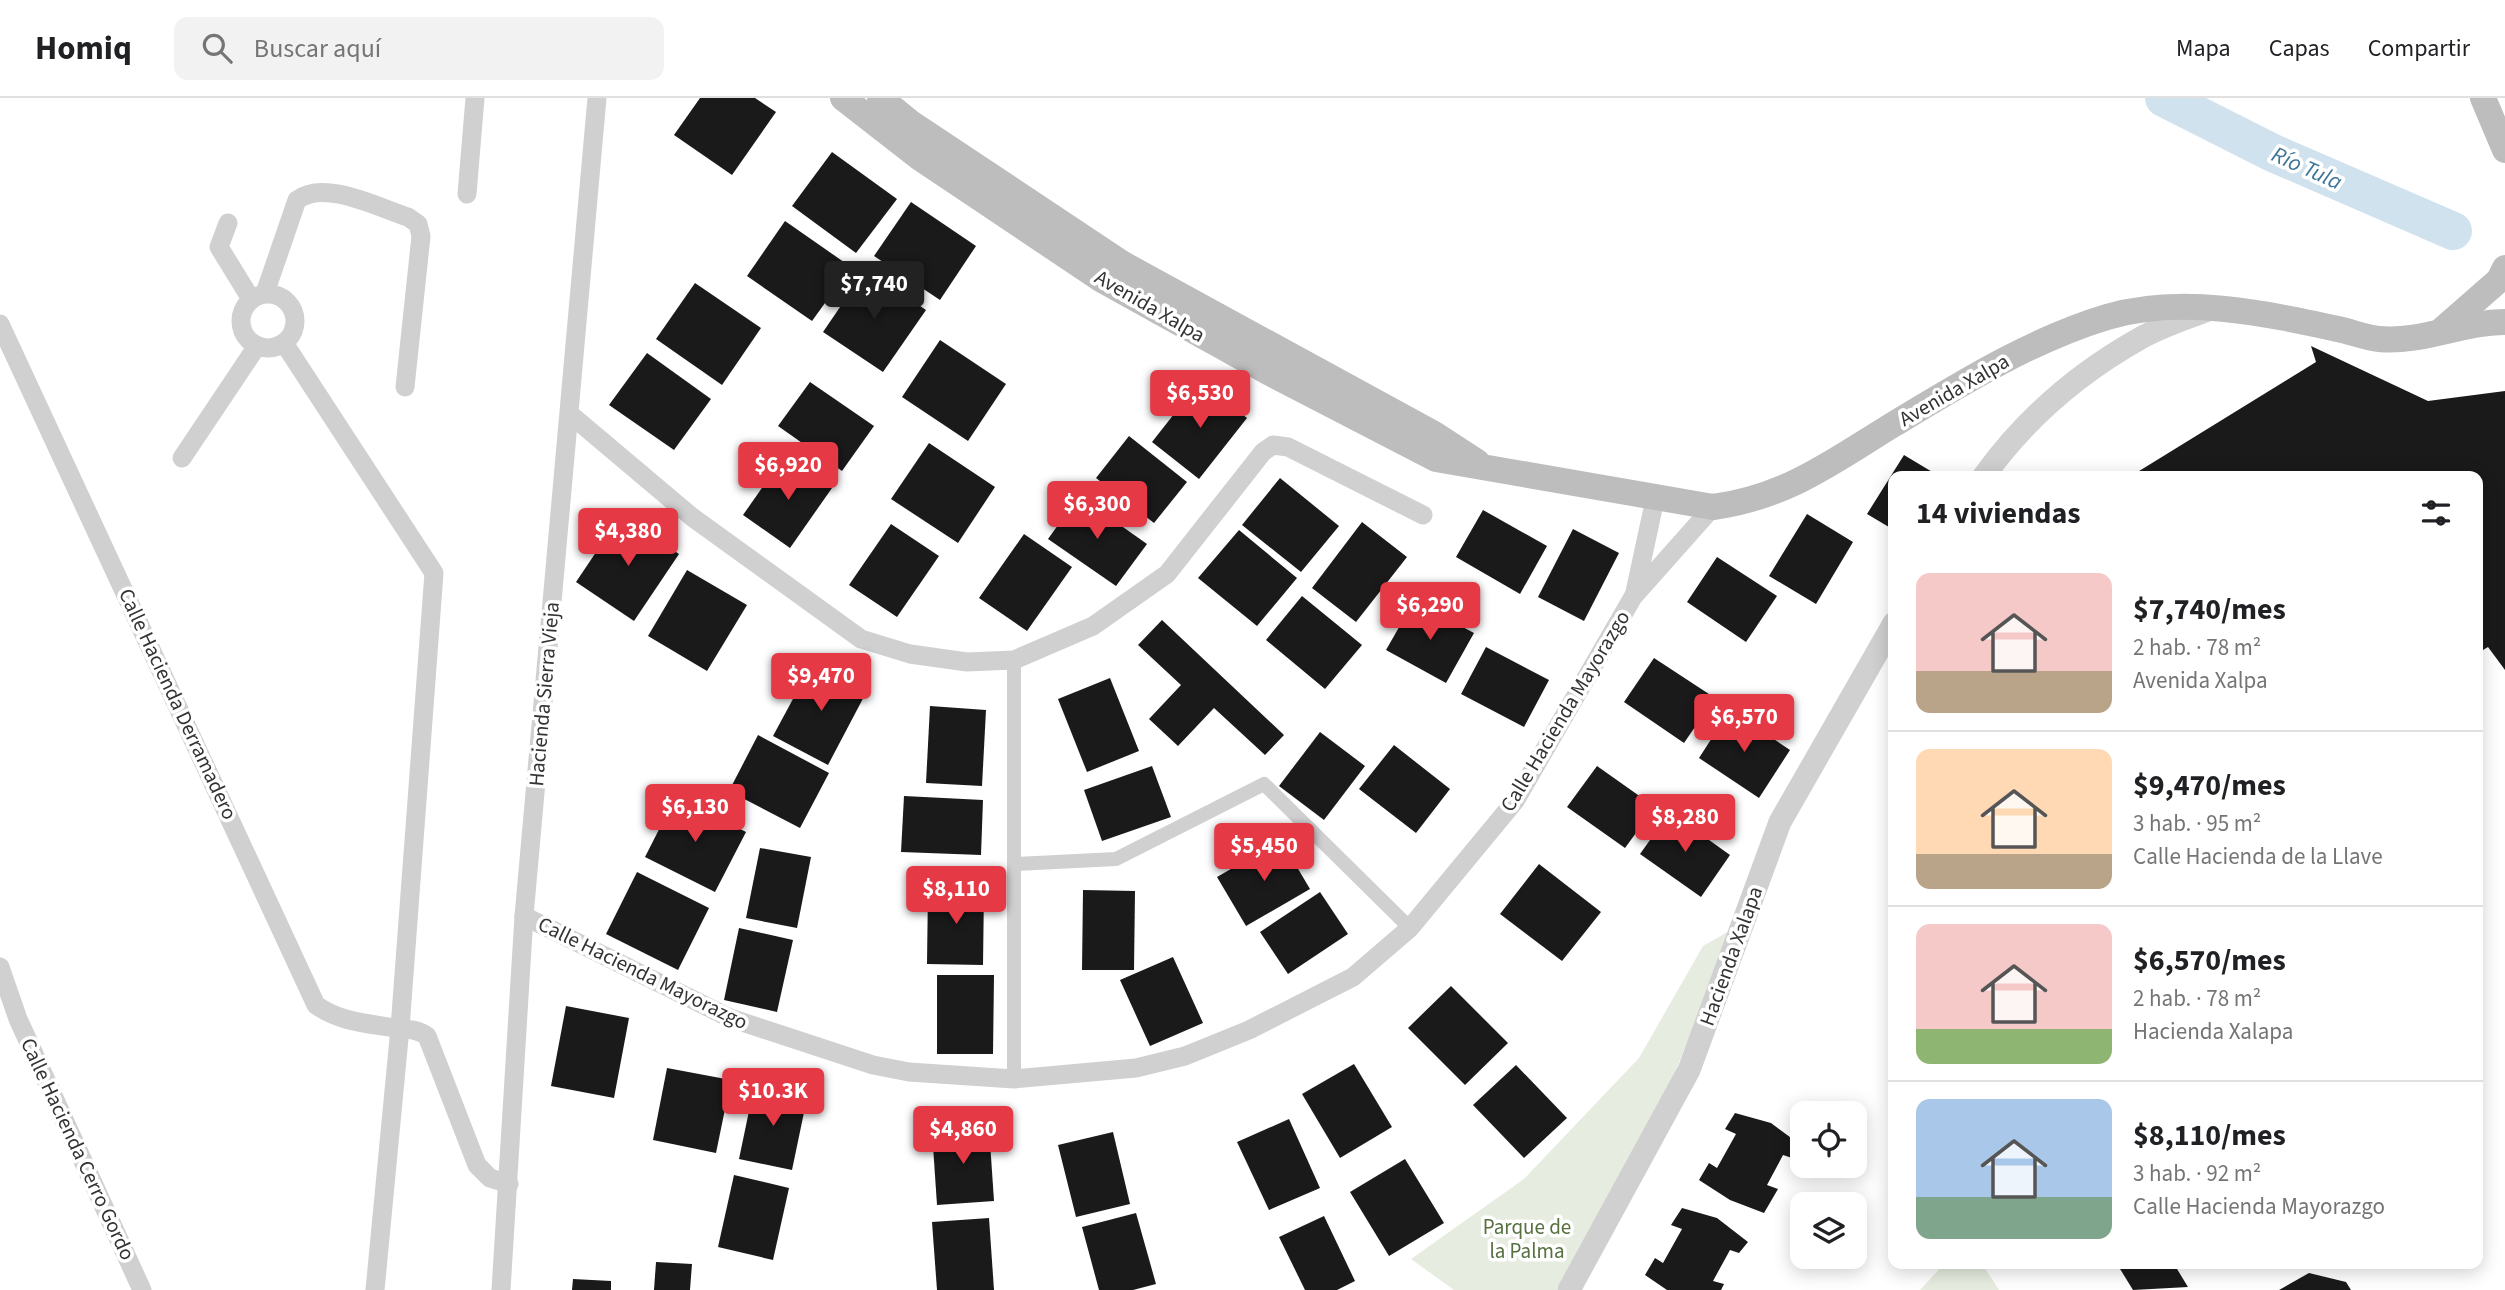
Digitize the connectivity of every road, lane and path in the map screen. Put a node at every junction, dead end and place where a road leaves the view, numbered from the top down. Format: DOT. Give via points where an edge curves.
graph roads {
  1 [pos="475,98"];
  2 [pos="597,98"];
  3 [pos="843,98"];
  4 [pos="880,98"];
  5 [pos="2483,98"];
  6 [pos="2505,149"];
  7 [pos="467,194"];
  8 [pos="228,223"];
  9 [pos="2505,268"];
  10 [pos="1109,269"];
  11 [pos="258,296"];
  12 [pos="2216,307"];
  13 [pos="2501,318"];
  14 [pos="0,324"];
  15 [pos="2438,332"];
  16 [pos="284,343"];
  17 [pos="257,346"];
  18 [pos="405,387"];
  19 [pos="571,415"];
  20 [pos="182,458"];
  21 [pos="1988,471"];
  22 [pos="1655,499"];
  23 [pos="1713,507"];
  24 [pos="1423,515"];
  25 [pos="1633,597"];
  26 [pos="1888,633"];
  27 [pos="1014,660"];
  28 [pos="1014,864"];
  29 [pos="524,916"];
  30 [pos="1410,928"];
  31 [pos="0,967"];
  32 [pos="400,1028"];
  33 [pos="1014,1079"];
  34 [pos="509,1184"];
  35 [pos="142,1290"];
  36 [pos="375,1290"];
  37 [pos="501,1290"];
  38 [pos="1569,1290"];
  1 -- 7 [label="street"];
  2 -- 19 [label="street, Hacienda Sierra Vieja"];
  3 -- 10 [label="main road, Avenida Xalpa" via="920,158"];
  4 -- 10 [label="main road, Avenida Xalpa"];
  5 -- 6 [label="main road"];
  8 -- 11 [label="street" via="219,247"];
  9 -- 15 [label="main road, Avenida Xalpa" via="2491,287"];
  10 -- 22 [label="main road, Avenida Xalpa" via="1436,459"];
  11 -- 16 [label="street" via="279,296 290,304 293,332"];
  11 -- 17 [label="street" via="242,310 240,324"];
  11 -- 18 [label="street" via="297,200 307,192 324,190 408,217 418,225 421,236"];
  12 -- 15 [label="main road, Avenida Xalpa" via="2376,339 2404,340"];
  12 -- 21 [label="street" via="2140,338 2066,387 2010,440"];
  12 -- 23 [label="main road, Avenida Xalpa" via="2150,308 2108,317 2055,337 1959,385 1794,485 1756,499"];
  13 -- 15 [label="main road, Avenida Xalpa"];
  14 -- 32 [label="street, Calle Hacienda Derramadero" via="316,1004 330,1015"];
  16 -- 17 [label="street" via="271,348"];
  16 -- 32 [label="street" via="434,573"];
  17 -- 20 [label="street"];
  19 -- 27 [label="street" via="692,517 860,639 910,654 967,662"];
  19 -- 29 [label="street, Hacienda Sierra Vieja"];
  22 -- 23 [label="main road, Avenida Xalpa"];
  22 -- 25 [label="street, Calle Hacienda Mayorazgo"];
  23 -- 25 [label="street, Calle Hacienda Mayorazgo"];
  24 -- 27 [label="street" via="1288,447 1273,445 1167,574 1093,626"];
  25 -- 30 [label="street, Calle Hacienda Mayorazgo" via="1515,801"];
  26 -- 38 [label="street, Hacienda Xalapa" via="1780,822 1689,1070"];
  27 -- 28 [label="street"];
  28 -- 30 [label="street" via="1116,859 1264,784"];
  28 -- 33 [label="street"];
  29 -- 33 [label="street, Calle Hacienda Mayorazgo" via="730,1018 839,1055 909,1072"];
  29 -- 34 [label="street, Hacienda Sierra Vieja"];
  30 -- 33 [label="street, Calle Hacienda Mayorazgo" via="1353,977 1249,1030 1185,1056 1136,1068"];
  31 -- 35 [label="street, Calle Hacienda Cerro Gordo" via="18,1019"];
  32 -- 34 [label="street, Calle Hacienda Derramadero" via="427,1036 477,1165 490,1178"];
  32 -- 36 [label="street"];
  34 -- 37 [label="street, Hacienda Sierra Vieja"];
}
